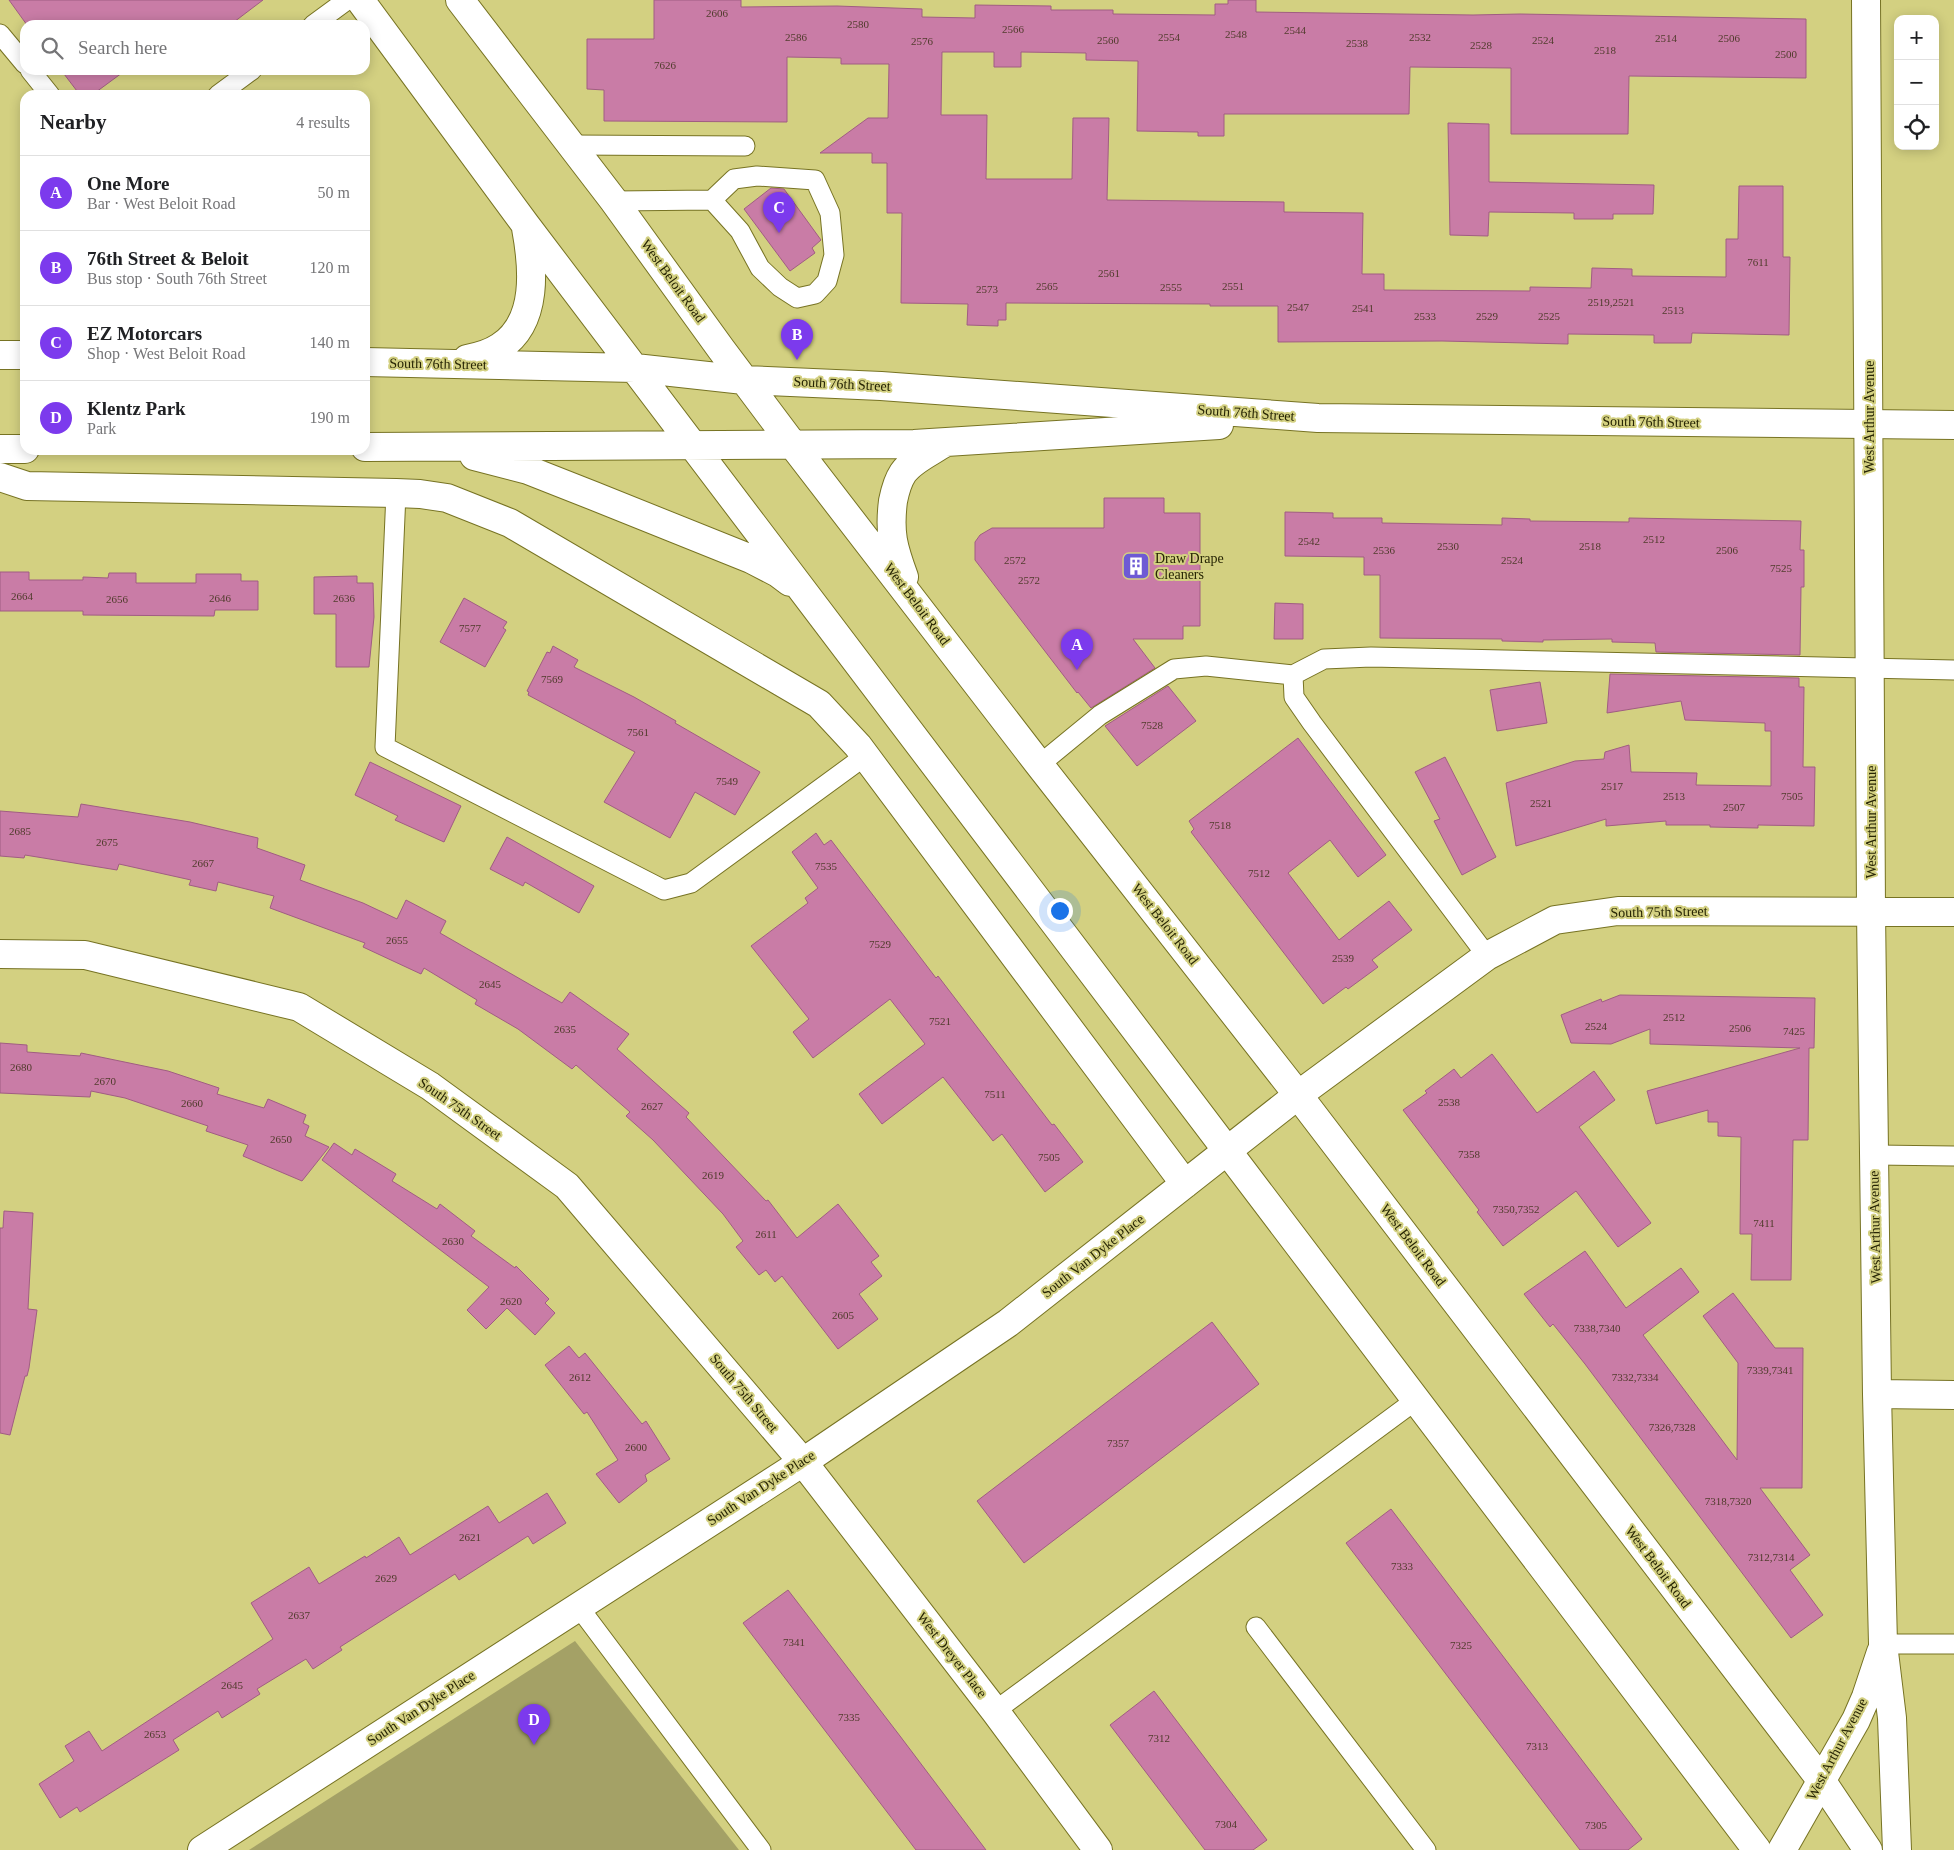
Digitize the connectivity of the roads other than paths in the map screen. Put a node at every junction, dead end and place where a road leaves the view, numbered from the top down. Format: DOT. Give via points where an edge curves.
graph roads {
  1 [pos="347,0"];
  2 [pos="360,0"];
  3 [pos="460,0"];
  4 [pos="1866,0"];
  5 [pos="320,20"];
  6 [pos="0,34"];
  7 [pos="20,58"];
  8 [pos="34,75"];
  9 [pos="245,75"];
  10 [pos="46,90"];
  11 [pos="225,90"];
  12 [pos="571,145"];
  13 [pos="745,146"];
  14 [pos="712,200"];
  15 [pos="614,201"];
  16 [pos="525,224"];
  17 [pos="0,355"];
  18 [pos="20,355"];
  19 [pos="370,362"];
  20 [pos="448,364"];
  21 [pos="635,368"];
  22 [pos="744,380"];
  23 [pos="1318,418"];
  24 [pos="1868,425"];
  25 [pos="1954,425"];
  26 [pos="944,444"];
  27 [pos="793,445"];
  28 [pos="694,446"];
  29 [pos="370,447"];
  30 [pos="441,447"];
  31 [pos="0,449"];
  32 [pos="20,449"];
  33 [pos="0,477"];
  34 [pos="408,494"];
  35 [pos="806,594"];
  36 [pos="911,597"];
  37 [pos="1871,669"];
  38 [pos="1954,670"];
  39 [pos="1293,675"];
  40 [pos="865,756"];
  41 [pos="1040,765"];
  42 [pos="1871,911"];
  43 [pos="1954,912"];
  44 [pos="0,954"];
  45 [pos="1487,956"];
  46 [pos="1298,1095"];
  47 [pos="1228,1151"];
  48 [pos="1875,1155"];
  49 [pos="1954,1156"];
  50 [pos="1185,1184"];
  51 [pos="1877,1394"];
  52 [pos="1954,1395"];
  53 [pos="1416,1400"];
  54 [pos="803,1462"];
  55 [pos="578,1606"];
  56 [pos="1256,1627"];
  57 [pos="1883,1644"];
  58 [pos="1954,1644"];
  59 [pos="995,1711"];
  60 [pos="1821,1780"];
  61 [pos="202,1850"];
  62 [pos="760,1850"];
  63 [pos="1098,1850"];
  64 [pos="1426,1850"];
  65 [pos="1757,1850"];
  66 [pos="1782,1850"];
  67 [pos="1868,1850"];
  68 [pos="1897,1850"];
  1 -- 5 [label="lane"];
  2 -- 16 [label="main road"];
  3 -- 12 [label="main road, West Beloit Road"];
  4 -- 24 [label="main road, West Arthur Avenue"];
  6 -- 7 [label="lane"];
  8 -- 10 [label="lane"];
  9 -- 11 [label="lane"];
  12 -- 13 [label="lane"];
  12 -- 15 [label="main road, West Beloit Road"];
  14 -- 14 [label="lane" via="740,231 760,268 780,287 797,298 815,294 827,281 834,255 830,213 815,180 758,176 734,179"];
  14 -- 15 [label="lane"];
  15 -- 22 [label="main road, West Beloit Road"];
  16 -- 20 [label="main road" via="532,258 532,286 524,318 513,336 500,347"];
  16 -- 21 [label="main road"];
  17 -- 18 [label="main road"];
  19 -- 20 [label="main road, South 76th Street"];
  20 -- 21 [label="main road, South 76th Street"];
  21 -- 22 [label="main road, South 76th Street"];
  21 -- 28 [label="main road"];
  22 -- 23 [label="main road, South 76th Street" via="881,386"];
  22 -- 27 [label="main road, West Beloit Road"];
  23 -- 24 [label="main road, South 76th Street"];
  23 -- 26 [label="main road, South 76th Street"];
  24 -- 25 [label="main road, South 76th Street"];
  24 -- 37 [label="main road, West Arthur Avenue"];
  26 -- 27 [label="main road, South 76th Street"];
  26 -- 36 [label="main road" via="912,463 895,486 890,530"];
  27 -- 28 [label="main road, South 76th Street"];
  27 -- 36 [label="main road, West Beloit Road"];
  28 -- 30 [label="main road, South 76th Street"];
  28 -- 35 [label="main road"];
  29 -- 30 [label="main road, South 76th Street"];
  30 -- 35 [label="main road" via="528,470 717,545 778,573"];
  31 -- 32 [label="main road"];
  33 -- 34 [label="main road" via="27,486"];
  34 -- 40 [label="main road" via="447,498 510,523 819,704"];
  34 -- 40 [label="lane" via="385,747 664,890 691,883"];
  35 -- 47 [label="main road"];
  36 -- 41 [label="main road, West Beloit Road"];
  37 -- 38 [label="lane"];
  37 -- 39 [label="lane" via="1372,657 1324,659"];
  37 -- 42 [label="main road, West Arthur Avenue"];
  39 -- 41 [label="lane" via="1206,666 1174,669 1100,715"];
  39 -- 45 [label="lane" via="1294,697"];
  40 -- 50 [label="main road"];
  41 -- 46 [label="main road, West Beloit Road"];
  42 -- 43 [label="main road, South 75th Street"];
  42 -- 45 [label="main road, South 75th Street" via="1618,911 1555,920"];
  42 -- 48 [label="main road, West Arthur Avenue"];
  44 -- 54 [label="main road, South 75th Street" via="85,955 299,1007 430,1086 567,1186"];
  45 -- 46 [label="main road, South 75th Street"];
  46 -- 47 [label="main road, South Van Dyke Place"];
  46 -- 60 [label="main road, West Beloit Road"];
  47 -- 50 [label="main road, South Van Dyke Place"];
  47 -- 53 [label="main road"];
  48 -- 49 [label="lane"];
  48 -- 51 [label="main road, West Arthur Avenue"];
  50 -- 54 [label="main road, South Van Dyke Place" via="1008,1323"];
  51 -- 52 [label="main road"];
  51 -- 57 [label="main road, West Arthur Avenue"];
  53 -- 59 [label="lane"];
  53 -- 65 [label="main road"];
  54 -- 55 [label="main road, South Van Dyke Place"];
  54 -- 59 [label="main road, West Dreyer Place"];
  55 -- 61 [label="main road, South Van Dyke Place"];
  55 -- 62 [label="lane"];
  56 -- 64 [label="lane"];
  57 -- 58 [label="lane"];
  57 -- 60 [label="main road, West Arthur Avenue" via="1856,1720"];
  57 -- 68 [label="main road, West Arthur Avenue" via="1892,1718"];
  59 -- 63 [label="main road, West Dreyer Place"];
  60 -- 66 [label="main road, West Arthur Avenue"];
  60 -- 67 [label="main road, West Beloit Road"];
}
